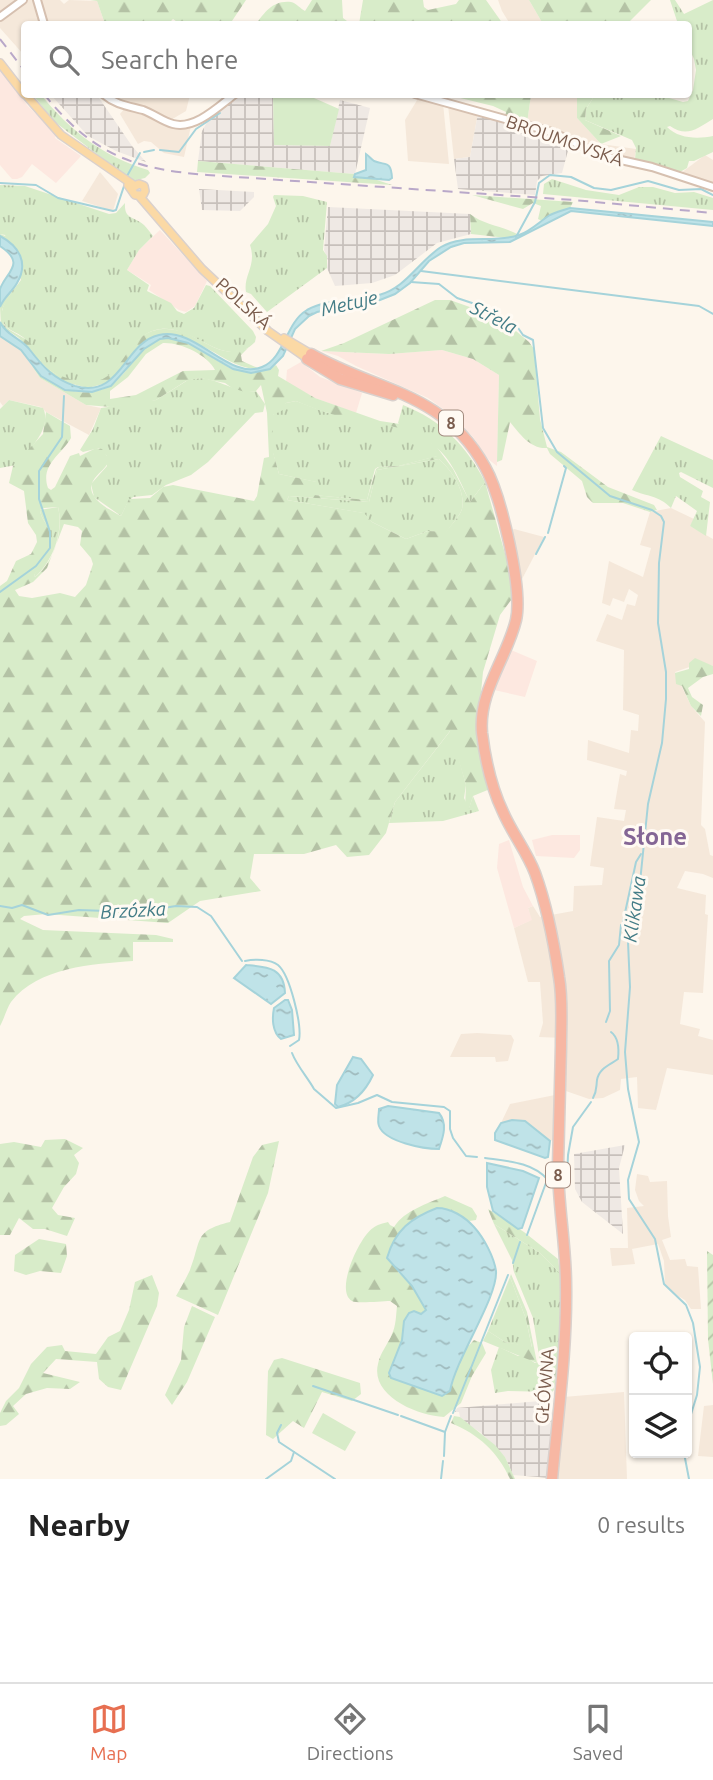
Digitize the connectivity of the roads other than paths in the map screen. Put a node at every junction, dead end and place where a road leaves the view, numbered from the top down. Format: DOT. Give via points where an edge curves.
graph roads {
  1 [pos="23,0"];
  2 [pos="37,0"];
  3 [pos="0,17"];
  4 [pos="43,21"];
  5 [pos="0,63"];
  6 [pos="21,89"];
  7 [pos="29,98"];
  8 [pos="109,98"];
  9 [pos="229,98"];
  10 [pos="429,98"];
  11 [pos="713,187"];
  12 [pos="308,356"];
  13 [pos="552,1479"];
  1 -- 3 [label="main road"];
  2 -- 4 [label="main road"];
  5 -- 6 [label="main road"];
  7 -- 12 [label="main road, POLSKÁ" via="61,135 134,188 135,195 142,196 182,246 269,329"];
  8 -- 9 [label="main road" via="172,124 190,124"];
  10 -- 11 [label="main road, BROUMOVSKÁ" via="552,132 603,156"];
  12 -- 13 [label="highway, GŁÓWNA / 8" via="410,396 449,421 471,444 499,501 517,591 517,615 485,701 482,729 499,805 538,883 559,978 561,1011 558,1176 566,1295"];
}
